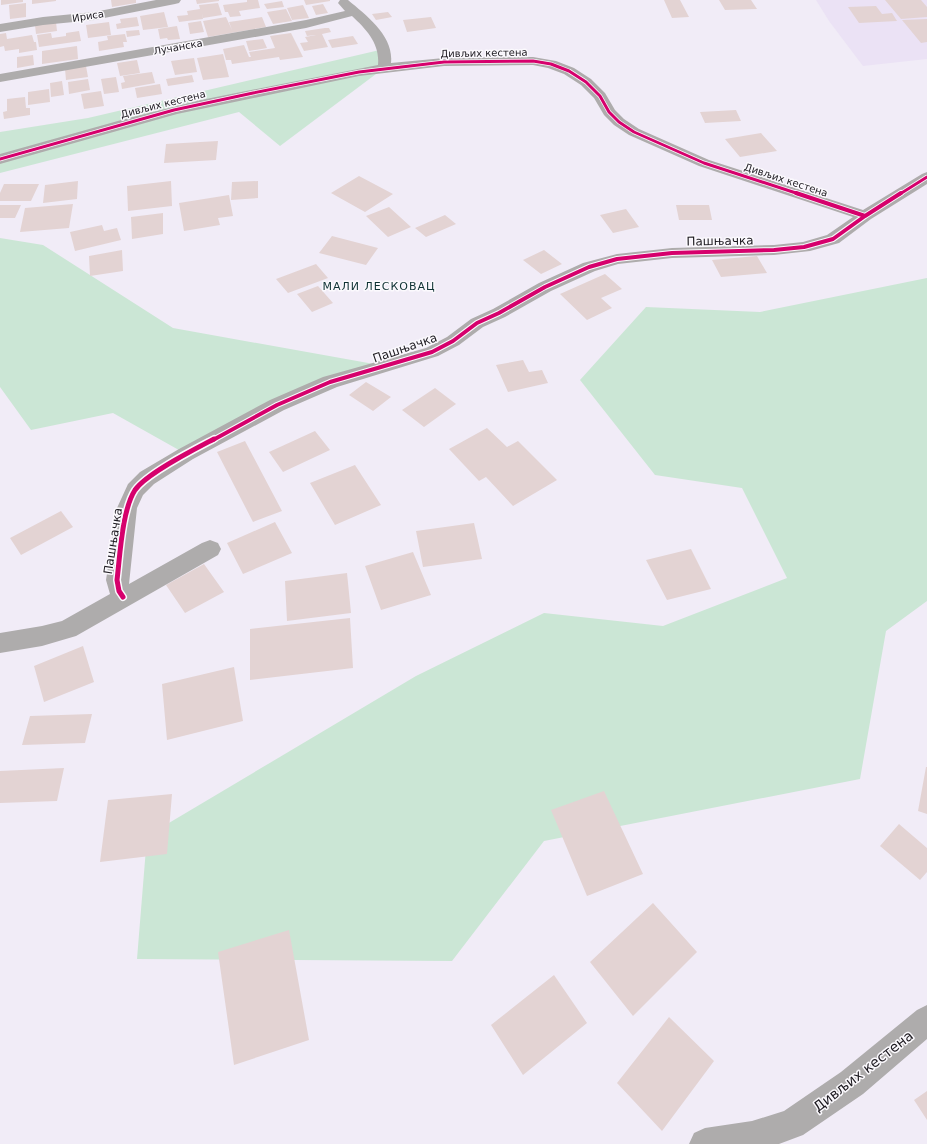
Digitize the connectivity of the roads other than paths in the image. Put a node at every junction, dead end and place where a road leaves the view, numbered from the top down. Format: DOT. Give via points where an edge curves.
graph roads {
  1 [pos="175,0"];
  2 [pos="341,0"];
  3 [pos="354,12"];
  4 [pos="0,28"];
  5 [pos="384,68"];
  6 [pos="0,78"];
  7 [pos="0,159"];
  8 [pos="927,177"];
  9 [pos="865,216"];
  10 [pos="210,549"];
  11 [pos="123,598"];
  12 [pos="0,643"];
  13 [pos="927,1020"];
  14 [pos="705,1144"];
  1 -- 4 [label="street, Ириса" via="94,16"];
  2 -- 3 [label="street"];
  3 -- 5 [label="street" via="381,40 386,59"];
  3 -- 6 [label="street, Лучанска" via="291,26"];
  5 -- 7 [label="street, Дивљих кестена" via="203,103"];
  5 -- 9 [label="street, Дивљих кестена" via="444,62 533,61 551,64 569,71 586,82 600,96 609,112 634,132 704,163"];
  8 -- 9 [label="street"];
  9 -- 11 [label="street, Пашњачка" via="833,239 804,247 672,252 617,259 589,267 545,287 432,352 330,382 277,405 186,454 147,478 135,490 127,508 117,580"];
  10 -- 11 [label="street"];
  11 -- 12 [label="street" via="68,629"];
  13 -- 14 [label="street, Дивљих кестена" via="852,1084 792,1124 752,1137"];
}
